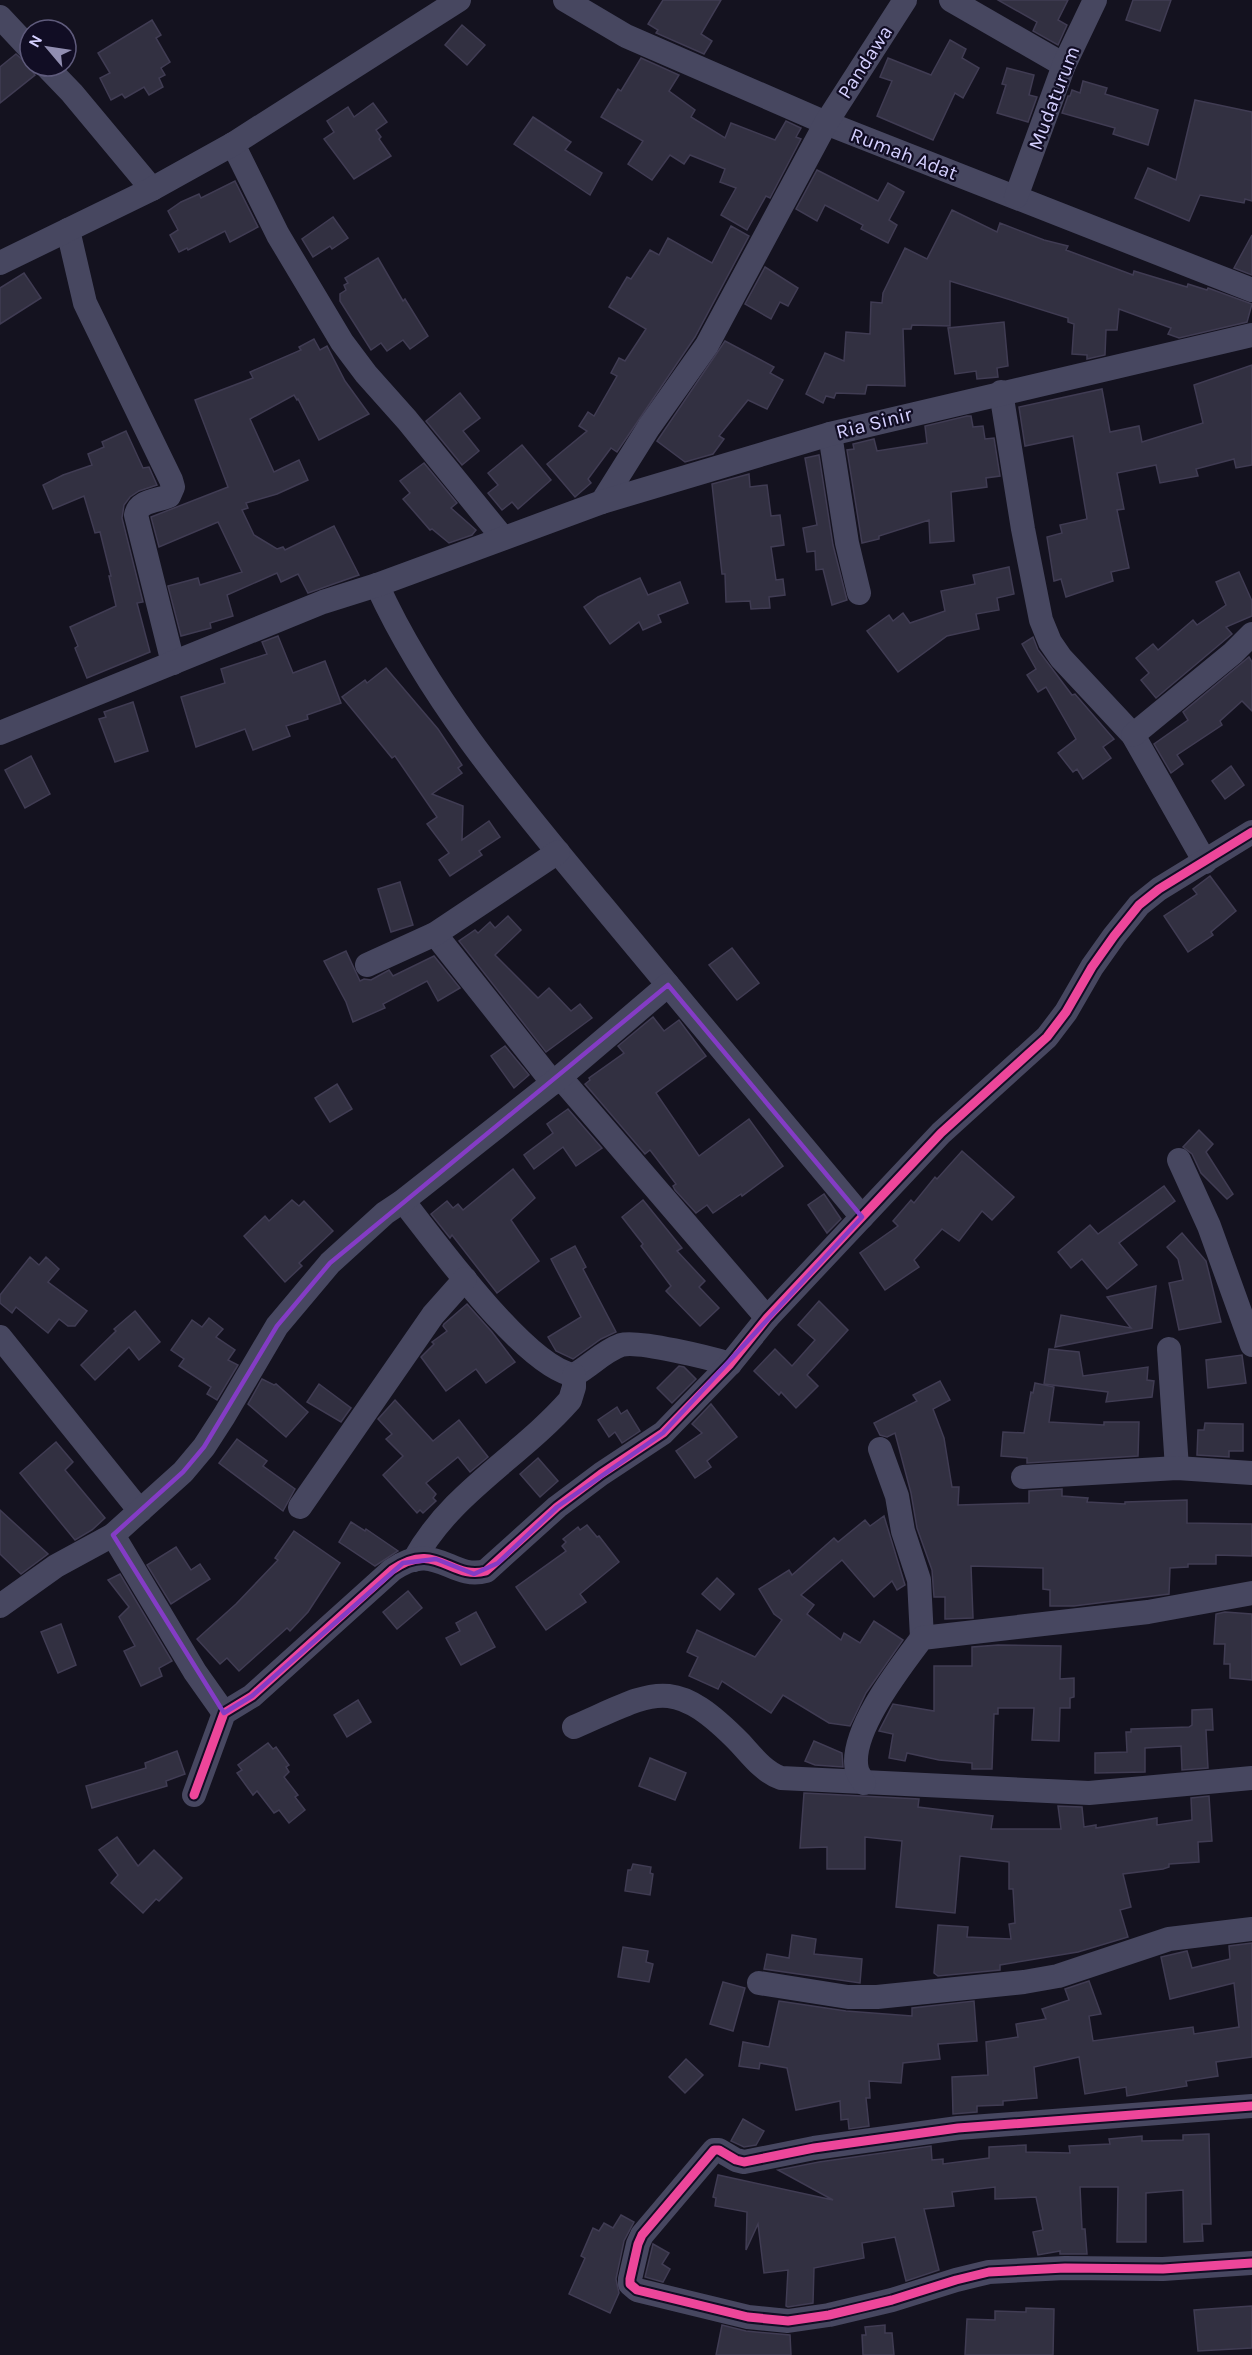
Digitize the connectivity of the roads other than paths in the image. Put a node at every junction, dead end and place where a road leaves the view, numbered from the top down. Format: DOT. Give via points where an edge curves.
graph roads {
  1 [pos="459,0"];
  2 [pos="565,0"];
  3 [pos="905,0"];
  4 [pos="951,0"];
  5 [pos="1095,0"];
  6 [pos="0,17"];
  7 [pos="18,36"];
  8 [pos="1064,65"];
  9 [pos="58,78"];
  10 [pos="826,123"];
  11 [pos="233,144"];
  12 [pos="152,189"];
  13 [pos="1016,197"];
  14 [pos="68,230"];
  15 [pos="0,263"];
  16 [pos="1252,290"];
  17 [pos="1252,335"];
  18 [pos="1001,392"];
  19 [pos="830,434"];
  20 [pos="602,502"];
  21 [pos="503,538"];
  22 [pos="377,585"];
  23 [pos="859,593"];
  24 [pos="1252,634"];
  25 [pos="173,663"];
  26 [pos="0,733"];
  27 [pos="1133,735"];
  28 [pos="1252,832"];
  29 [pos="558,852"];
  30 [pos="1205,862"];
  31 [pos="435,934"];
  32 [pos="367,965"];
  33 [pos="668,986"];
  34 [pos="556,1080"];
  35 [pos="1179,1160"];
  36 [pos="403,1201"];
  37 [pos="862,1216"];
  38 [pos="465,1280"];
  39 [pos="767,1318"];
  40 [pos="0,1337"];
  41 [pos="1252,1345"];
  42 [pos="1169,1350"];
  43 [pos="730,1364"];
  44 [pos="574,1375"];
  45 [pos="880,1449"];
  46 [pos="1177,1468"];
  47 [pos="1252,1473"];
  48 [pos="1023,1477"];
  49 [pos="300,1508"];
  50 [pos="140,1511"];
  51 [pos="114,1535"];
  52 [pos="414,1560"];
  53 [pos="1252,1593"];
  54 [pos="0,1606"];
  55 [pos="922,1638"];
  56 [pos="224,1713"];
  57 [pos="574,1728"];
  58 [pos="1252,1778"];
  59 [pos="864,1783"];
  60 [pos="194,1795"];
  61 [pos="1252,1929"];
  62 [pos="759,1983"];
  63 [pos="1252,2106"];
  64 [pos="1252,2263"];
  1 -- 11 [label="street"];
  2 -- 10 [label="street, Rumah Adat" via="626,36"];
  3 -- 10 [label="street, Pandawa"];
  4 -- 8 [label="street"];
  5 -- 8 [label="street, Mudaturum"];
  6 -- 7 [label="street"];
  8 -- 13 [label="street, Mudaturum"];
  9 -- 12 [label="street"];
  10 -- 13 [label="street, Rumah Adat"];
  10 -- 20 [label="street, Pandawa" via="707,345"];
  11 -- 12 [label="street"];
  11 -- 21 [label="street" via="278,235 342,342"];
  12 -- 14 [label="street"];
  13 -- 16 [label="street, Rumah Adat"];
  14 -- 15 [label="street"];
  14 -- 25 [label="street" via="85,303 173,487 169,496 147,502 136,515"];
  17 -- 18 [label="street, Ria Sinir"];
  18 -- 19 [label="street, Ria Sinir"];
  18 -- 27 [label="street" via="1041,620 1061,658"];
  19 -- 20 [label="street, Ria Sinir"];
  19 -- 23 [label="street"];
  20 -- 21 [label="street, Ria Sinir"];
  21 -- 22 [label="street, Ria Sinir"];
  22 -- 25 [label="street, Ria Sinir" via="323,602"];
  22 -- 29 [label="street" via="396,626 465,735"];
  24 -- 27 [label="street"];
  25 -- 26 [label="street, Ria Sinir"];
  27 -- 30 [label="street"];
  28 -- 30 [label="street"];
  29 -- 31 [label="street"];
  29 -- 33 [label="street"];
  30 -- 37 [label="street" via="1139,905 1047,1037 941,1133"];
  31 -- 32 [label="street"];
  31 -- 34 [label="street"];
  33 -- 34 [label="street"];
  33 -- 37 [label="street"];
  34 -- 36 [label="street"];
  34 -- 39 [label="street"];
  35 -- 41 [label="street" via="1209,1226"];
  36 -- 38 [label="street"];
  36 -- 50 [label="street" via="330,1263 271,1334 204,1447"];
  37 -- 39 [label="street"];
  38 -- 44 [label="street" via="522,1342 553,1366"];
  38 -- 49 [label="street" via="433,1315"];
  39 -- 43 [label="street"];
  40 -- 50 [label="street"];
  42 -- 46 [label="street"];
  43 -- 44 [label="street" via="629,1344 614,1348"];
  43 -- 52 [label="street" via="663,1433 557,1507 486,1571 474,1575 436,1559"];
  44 -- 52 [label="street" via="570,1400 447,1512"];
  45 -- 55 [label="street" via="919,1580"];
  46 -- 47 [label="street"];
  46 -- 48 [label="street"];
  50 -- 51 [label="street"];
  51 -- 54 [label="street" via="56,1566"];
  51 -- 56 [label="street" via="195,1672"];
  52 -- 56 [label="street" via="392,1570 252,1696"];
  53 -- 55 [label="street" via="1148,1612"];
  55 -- 59 [label="street" via="869,1716 857,1755 857,1770"];
  56 -- 60 [label="street"];
  57 -- 59 [label="street" via="639,1699 671,1695 708,1713 773,1776"];
  58 -- 59 [label="street" via="1089,1793"];
  61 -- 62 [label="street" via="1169,1939 1058,1976 1024,1982 868,1997"];
  63 -- 64 [label="street" via="958,2128 744,2162 714,2151 642,2235 630,2284 637,2290 748,2317 788,2321 892,2300 989,2272"];
}
